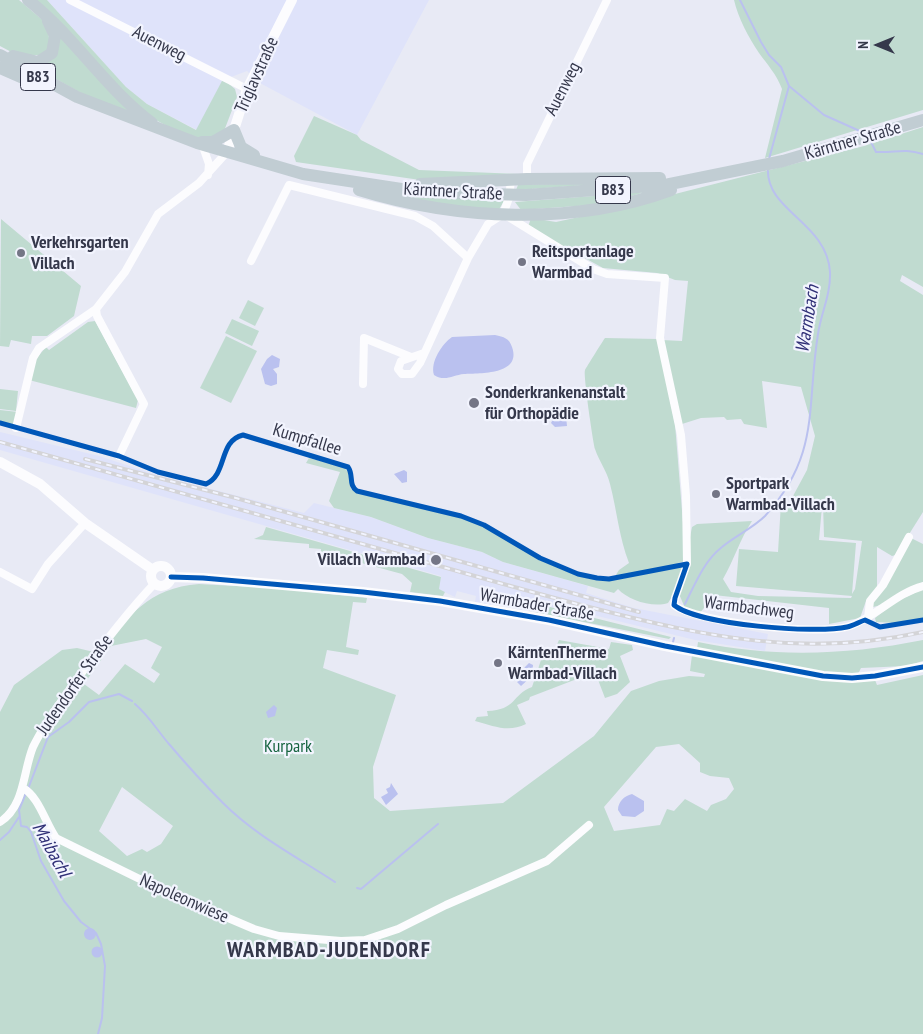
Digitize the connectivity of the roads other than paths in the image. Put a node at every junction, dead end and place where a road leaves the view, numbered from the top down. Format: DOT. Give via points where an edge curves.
graph roads {
  1 [pos="28,0"];
  2 [pos="70,0"];
  3 [pos="292,0"];
  4 [pos="607,0"];
  5 [pos="39,9"];
  6 [pos="0,49"];
  7 [pos="0,55"];
  8 [pos="0,68"];
  9 [pos="247,89"];
  10 [pos="77,97"];
  11 [pos="923,120"];
  12 [pos="234,130"];
  13 [pos="162,131"];
  14 [pos="200,144"];
  15 [pos="227,152"];
  16 [pos="260,161"];
  17 [pos="208,175"];
  18 [pos="527,179"];
  19 [pos="699,179"];
  20 [pos="511,180"];
  21 [pos="349,182"];
  22 [pos="383,187"];
  23 [pos="503,214"];
  24 [pos="468,258"];
  25 [pos="251,260"];
  26 [pos="96,309"];
  27 [pos="424,353"];
  28 [pos="411,357"];
  29 [pos="363,384"];
  30 [pos="16,428"];
  31 [pos="119,456"];
  32 [pos="0,462"];
  33 [pos="85,523"];
  34 [pos="909,537"];
  35 [pos="153,570"];
  36 [pos="0,572"];
  37 [pos="171,577"];
  38 [pos="154,584"];
  39 [pos="923,586"];
  40 [pos="868,618"];
  41 [pos="923,667"];
  42 [pos="26,790"];
  43 [pos="0,822"];
  44 [pos="589,825"];
  1 -- 5 [label="main road"];
  2 -- 9 [label="street, Auenweg"];
  3 -- 9 [label="street, Triglavstraße"];
  4 -- 18 [label="street, Auenweg" via="527,164"];
  5 -- 6 [label="main road" via="53,30 55,45 52,53 38,62 20,59"];
  5 -- 13 [label="main road" via="53,19 119,94"];
  7 -- 10 [label="main road, Kärntner Straße / B83"];
  8 -- 10 [label="main road" via="60,95"];
  9 -- 12 [label="street, Triglavstraße"];
  10 -- 13 [label="main road, Kärntner Straße / B83"];
  11 -- 19 [label="main road, Kärntner Straße / B83" via="782,161"];
  12 -- 14 [label="main road" via="213,142"];
  12 -- 15 [label="street, Triglavstraße"];
  12 -- 16 [label="main road" via="240,147"];
  13 -- 14 [label="main road, Kärntner Straße / B83"];
  14 -- 15 [label="main road, Kärntner Straße / B83"];
  14 -- 17 [label="street" via="209,164"];
  15 -- 16 [label="main road, Kärntner Straße / B83"];
  15 -- 17 [label="street"];
  16 -- 21 [label="main road, Kärntner Straße / B83" via="303,174"];
  17 -- 26 [label="street" via="158,214 125,272"];
  18 -- 19 [label="main road"];
  18 -- 20 [label="main road"];
  19 -- 22 [label="main road, Kärntner Straße / B83" via="635,188 494,196"];
  19 -- 23 [label="main road" via="664,192 606,206 530,215"];
  20 -- 22 [label="main road" via="425,185 401,182"];
  20 -- 23 [label="street"];
  21 -- 22 [label="main road, Kärntner Straße / B83"];
  21 -- 23 [label="main road" via="358,190 409,202"];
  23 -- 24 [label="street" via="488,224"];
  23 -- 40 [label="street, Warmbachweg" via="592,269 606,274 665,278 660,338 681,435 686,496 687,564 674,606 687,614 754,625 814,629 847,627"];
  24 -- 25 [label="street" via="433,226 415,216 289,185"];
  24 -- 27 [label="street"];
  26 -- 30 [label="street" via="39,348 33,358"];
  26 -- 31 [label="street" via="144,404"];
  27 -- 28 [label="street"];
  27 -- 28 [label="street" via="412,374 402,374 398,369 401,361"];
  28 -- 29 [label="street" via="364,338"];
  32 -- 33 [label="street, Warmbader Straße" via="40,484"];
  33 -- 35 [label="street, Warmbader Straße"];
  33 -- 36 [label="street" via="48,564 32,589"];
  34 -- 40 [label="street" via="884,585 870,601"];
  35 -- 37 [label="street, Warmbader Straße" via="158,566 165,567"];
  35 -- 38 [label="street" via="151,579"];
  37 -- 38 [label="street, Warmbader Straße" via="166,586"];
  37 -- 41 [label="street, Warmbader Straße" via="440,601 823,676 852,678"];
  38 -- 42 [label="street, Judendorfer Straße" via="108,637 51,716 33,748"];
  39 -- 40 [label="street, Warmbachweg" via="911,589"];
  42 -- 43 [label="street, Judendorfer Straße"];
  42 -- 44 [label="street, Napoleonwiese" via="56,838 160,889 254,929 279,936 342,941 365,940 398,929 547,860"];
}
